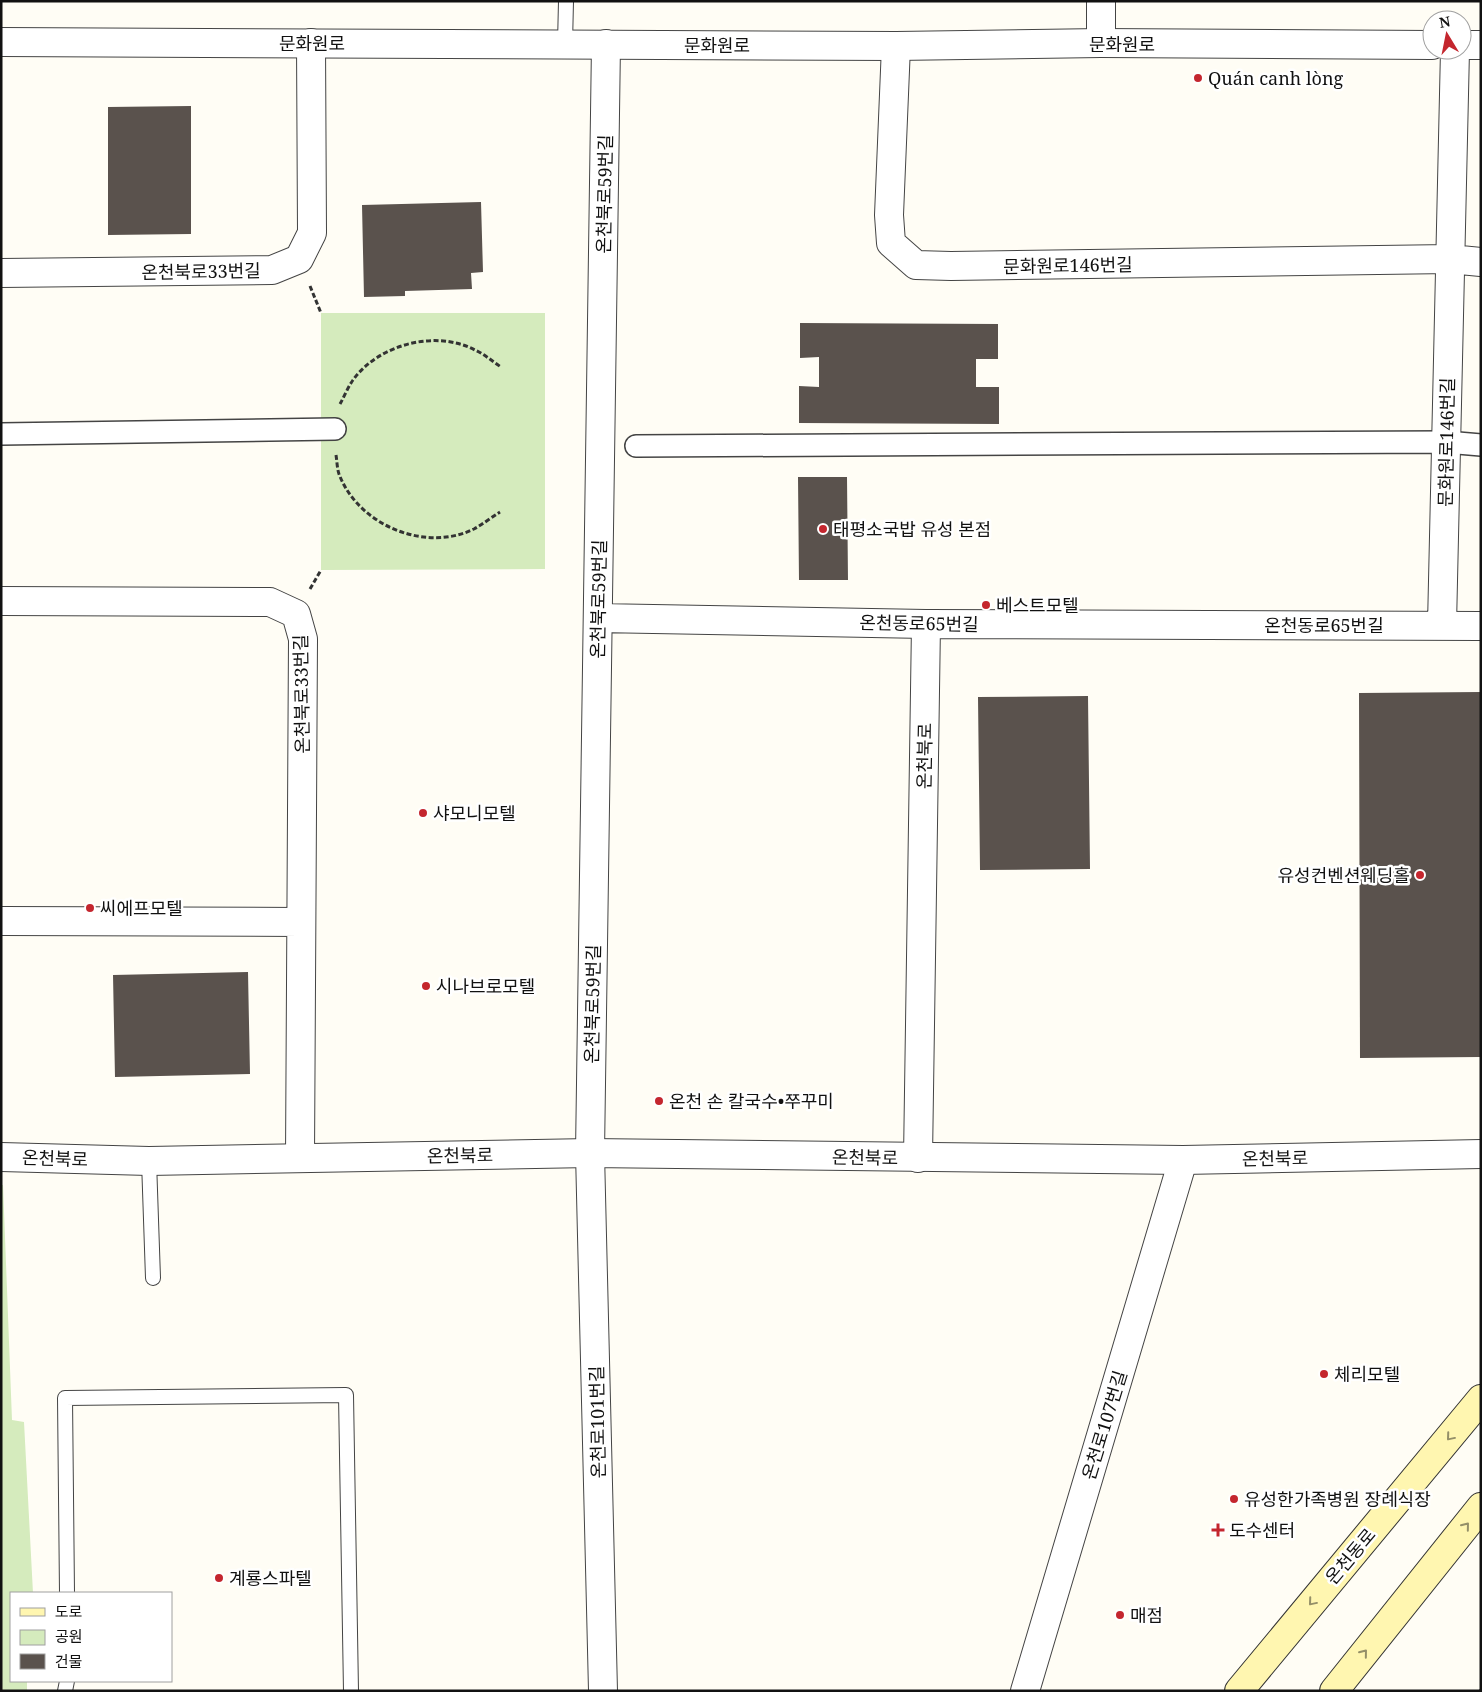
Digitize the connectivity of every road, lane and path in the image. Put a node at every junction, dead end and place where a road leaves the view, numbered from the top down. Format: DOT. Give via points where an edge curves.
graph roads {
  1 [pos="566,1"];
  2 [pos="1101,1"];
  3 [pos="1,42"];
  4 [pos="311,43"];
  5 [pos="565,44"];
  6 [pos="606,44"];
  7 [pos="1101,44"];
  8 [pos="1422,45"];
  9 [pos="896,46"];
  10 [pos="1455,60"];
  11 [pos="1450,259"];
  12 [pos="1481,262"];
  13 [pos="1,272"];
  14 [pos="500,367"];
  15 [pos="335,430"];
  16 [pos="1,434"];
  17 [pos="1446,442"];
  18 [pos="1481,445"];
  19 [pos="636,446"];
  20 [pos="500,512"];
  21 [pos="1,601"];
  22 [pos="598,618"];
  23 [pos="926,624"];
  24 [pos="1442,625"];
  25 [pos="1481,626"];
  26 [pos="1,921"];
  27 [pos="301,922"];
  28 [pos="590,1153"];
  29 [pos="1481,1154"];
  30 [pos="1,1157"];
  31 [pos="300,1157"];
  32 [pos="918,1158"];
  33 [pos="1183,1160"];
  34 [pos="149,1161"];
  35 [pos="153,1278"];
  36 [pos="1481,1399"];
  37 [pos="1481,1507"];
  38 [pos="67,1592"];
  39 [pos="1037,1650"];
  40 [pos="351,1691"];
  41 [pos="603,1691"];
  42 [pos="1025,1691"];
  43 [pos="1045,1691"];
  44 [pos="1239,1691"];
  45 [pos="1334,1691"];
  1 -- 5 [label="lane"];
  2 -- 7 [label="street"];
  3 -- 4 [label="street, 문화원로"];
  4 -- 5 [label="street, 문화원로"];
  4 -- 13 [label="street, 온천북로33번길" via="312,233 299,260 272,270"];
  5 -- 6 [label="street, 문화원로"];
  6 -- 9 [label="street, 문화원로"];
  6 -- 22 [label="street, 온천북로59번길"];
  7 -- 8 [label="street, 문화원로"];
  7 -- 9 [label="street, 문화원로"];
  9 -- 11 [label="street, 문화원로146번길" via="889,215 891,243 916,265"];
  10 -- 11 [label="street, 문화원로146번길"];
  11 -- 12 [label="street, 문화원로146번길"];
  11 -- 17 [label="street, 문화원로146번길"];
  14 -- 15 [label="path" via="474,349 442,340 408,343 377,357 353,380 338,409"];
  15 -- 16 [label="street"];
  15 -- 20 [label="path" via="333,442 339,474 356,502 380,523 410,536 442,537 473,529"];
  17 -- 18 [label="street"];
  17 -- 19 [label="street"];
  17 -- 24 [label="street, 문화원로146번길"];
  21 -- 27 [label="street, 온천북로33번길" via="270,602 296,614 303,639"];
  22 -- 23 [label="street, 온천동로65번길"];
  22 -- 28 [label="street, 온천북로59번길"];
  23 -- 24 [label="street, 온천동로65번길"];
  23 -- 32 [label="street, 온천북로"];
  24 -- 25 [label="street, 온천동로65번길"];
  26 -- 27 [label="street"];
  27 -- 31 [label="street, 온천북로33번길"];
  28 -- 31 [label="street, 온천북로"];
  28 -- 32 [label="street, 온천북로"];
  28 -- 41 [label="street, 온천로101번길"];
  29 -- 33 [label="street, 온천북로"];
  30 -- 34 [label="street, 온천북로"];
  31 -- 34 [label="street, 온천북로"];
  32 -- 33 [label="street, 온천북로"];
  33 -- 39 [label="street, 온천로107번길"];
  34 -- 35 [label="lane"];
  36 -- 44 [label="main road, 온천동로, one-way"];
  45 -- 37 [label="main road, one-way"];
  38 -- 40 [label="lane" via="65,1398 346,1395"];
  39 -- 42 [label="street, 온천로107번길"];
  39 -- 43 [label="street"];
}
